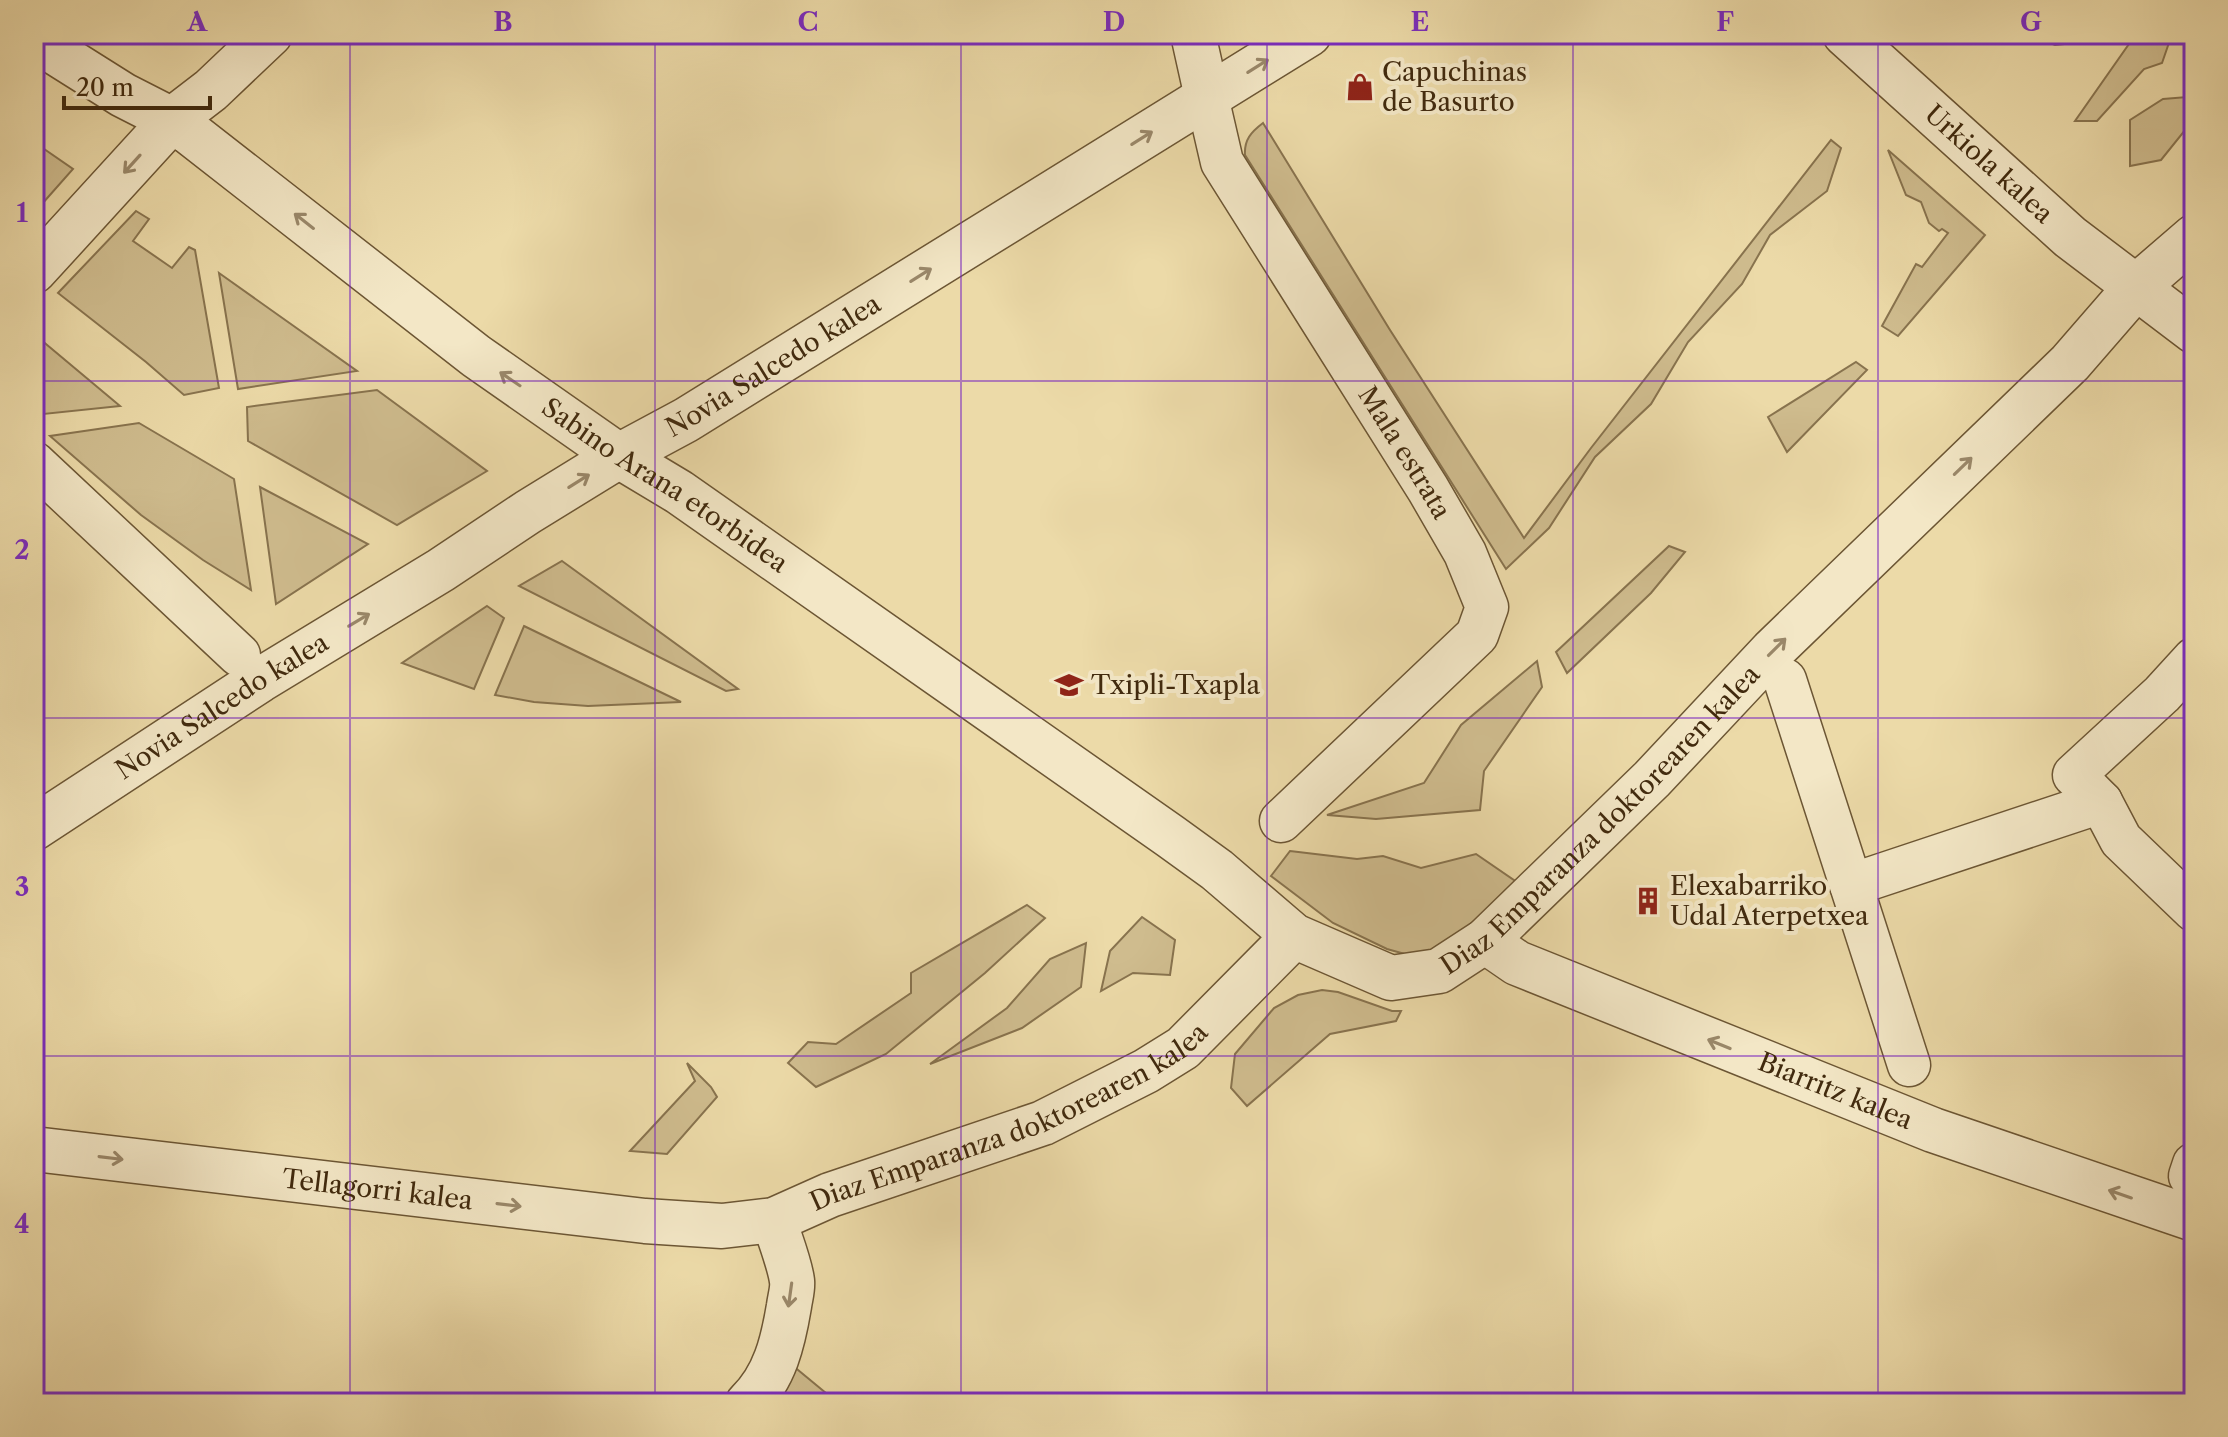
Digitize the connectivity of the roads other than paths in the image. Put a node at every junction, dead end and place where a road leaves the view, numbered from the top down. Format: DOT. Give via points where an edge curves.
graph roads {
  1 [pos="270,34"];
  2 [pos="1193,34"];
  3 [pos="1309,34"];
  4 [pos="1845,34"];
  5 [pos="34,39"];
  6 [pos="1207,97"];
  7 [pos="172,120"];
  8 [pos="2194,237"];
  9 [pos="34,271"];
  10 [pos="2136,287"];
  11 [pos="2194,331"];
  12 [pos="619,456"];
  13 [pos="34,463"];
  14 [pos="239,655"];
  15 [pos="2194,659"];
  16 [pos="1785,680"];
  17 [pos="2101,802"];
  18 [pos="1281,821"];
  19 [pos="34,828"];
  20 [pos="1851,885"];
  21 [pos="2194,910"];
  22 [pos="1294,936"];
  23 [pos="1485,941"];
  24 [pos="1909,1065"];
  25 [pos="34,1149"];
  26 [pos="2194,1219"];
  27 [pos="774,1220"];
  28 [pos="722,1226"];
  29 [pos="748,1403"];
  1 -- 7 [label="street"];
  2 -- 6 [label="street, Mala estrata"];
  6 -- 3 [label="street, Novia Salcedo kalea, one-way"];
  4 -- 10 [label="street, Urkiola kalea" via="2070,237"];
  5 -- 7 [label="street, Sabino Arana etorbidea"];
  12 -- 6 [label="street, Novia Salcedo kalea, one-way" via="686,420"];
  6 -- 18 [label="street, Mala estrata" via="1222,162 1428,489 1465,553 1487,607 1477,635"];
  7 -- 9 [label="street, one-way"];
  12 -- 7 [label="street, Sabino Arana etorbidea, one-way" via="476,356"];
  8 -- 10 [label="street, Diaz Emparanza doktorearen kalea"];
  10 -- 11 [label="street, Urkiola kalea"];
  23 -- 10 [label="street, Diaz Emparanza doktorearen kalea, one-way" via="1652,779 1772,651 2070,363"];
  19 -- 12 [label="street, Novia Salcedo kalea, one-way"];
  12 -- 22 [label="street, Sabino Arana etorbidea" via="679,492 1170,836"];
  13 -- 14 [label="street"];
  15 -- 17 [label="street" via="2074,775"];
  16 -- 20 [label="street"];
  17 -- 20 [label="street"];
  17 -- 21 [label="street" via="2121,840"];
  20 -- 24 [label="street"];
  22 -- 23 [label="street, Diaz Emparanza doktorearen kalea" via="1391,978 1439,971"];
  22 -- 27 [label="street, Diaz Emparanza doktorearen kalea" via="1183,1048 1146,1071 1043,1123 830,1195"];
  26 -- 23 [label="street, Biarritz kalea, one-way" via="1933,1130 1517,963"];
  25 -- 28 [label="street, Tellagorri kalea, one-way"];
  27 -- 28 [label="street, Diaz Emparanza doktorearen kalea"];
  27 -- 29 [label="street, one-way" via="791,1293 773,1369"];
}
